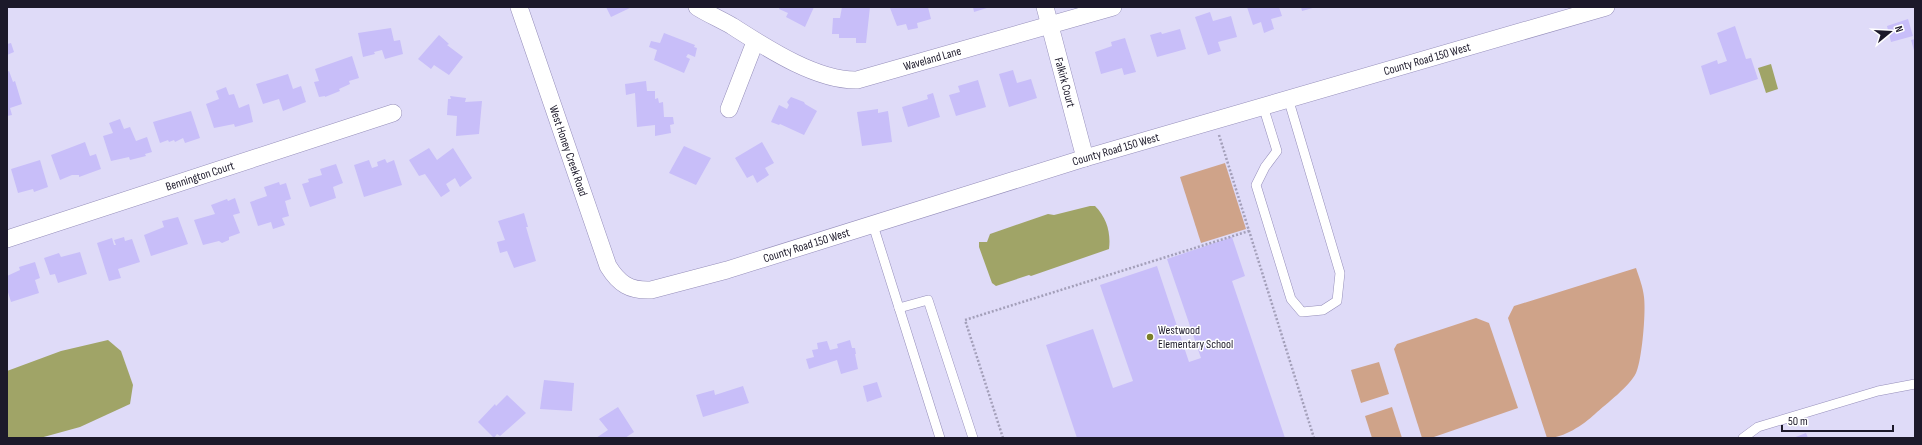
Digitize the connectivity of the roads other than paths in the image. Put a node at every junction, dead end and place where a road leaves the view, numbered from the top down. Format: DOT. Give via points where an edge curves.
graph roads {
  1 [pos="519,7"];
  2 [pos="697,7"];
  3 [pos="1045,7"];
  4 [pos="1113,7"];
  5 [pos="1606,7"];
  6 [pos="1051,25"];
  7 [pos="755,42"];
  8 [pos="1288,98"];
  9 [pos="1263,106"];
  10 [pos="729,109"];
  11 [pos="393,113"];
  12 [pos="1085,158"];
  13 [pos="873,225"];
  14 [pos="7,239"];
  15 [pos="627,287"];
  16 [pos="899,308"];
  17 [pos="1915,384"];
  18 [pos="940,438"];
  19 [pos="973,438"];
  20 [pos="1743,438"];
  1 -- 15 [label="street, West Honey Creek Road" via="604,257 613,275"];
  2 -- 7 [label="street, Waveland Lane"];
  3 -- 6 [label="street, Falkirk Court"];
  4 -- 6 [label="street, Waveland Lane"];
  5 -- 8 [label="street, County Road 150 West"];
  6 -- 7 [label="street, Waveland Lane" via="856,80 822,75"];
  6 -- 12 [label="street, Falkirk Court"];
  7 -- 10 [label="street"];
  8 -- 9 [label="street, County Road 150 West"];
  8 -- 9 [label="lane" via="1340,274 1337,301 1323,310 1302,312 1290,299 1256,185 1277,151"];
  9 -- 12 [label="street, County Road 150 West"];
  11 -- 14 [label="street, Bennington Court"];
  12 -- 13 [label="street, County Road 150 West"];
  13 -- 15 [label="street, County Road 150 West" via="727,270 651,290"];
  13 -- 16 [label="lane"];
  16 -- 18 [label="lane"];
  16 -- 19 [label="lane" via="928,300"];
  17 -- 20 [label="lane" via="1878,391 1758,427"];
}
